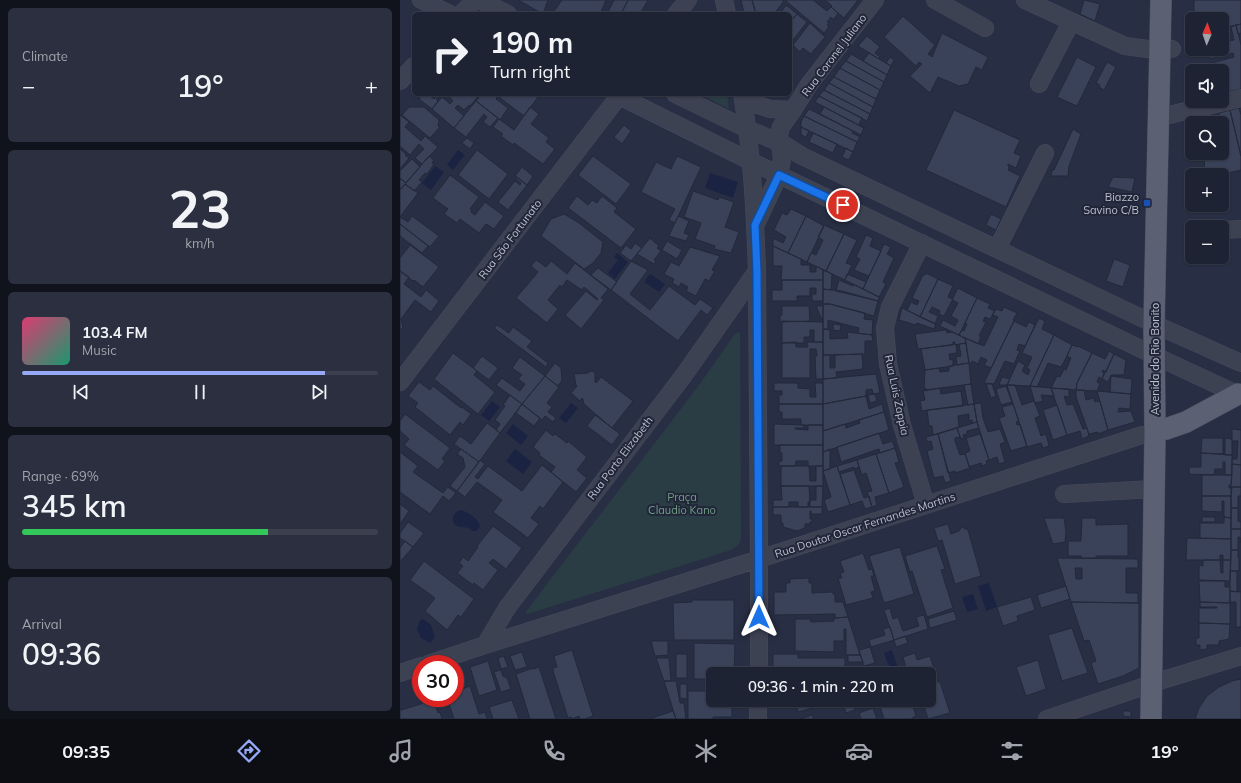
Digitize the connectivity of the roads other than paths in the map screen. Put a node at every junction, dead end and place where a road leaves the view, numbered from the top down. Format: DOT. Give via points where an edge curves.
graph roads {
  1 [pos="421,0"];
  2 [pos="475,0"];
  3 [pos="479,0"];
  4 [pos="688,0"];
  5 [pos="724,0"];
  6 [pos="876,0"];
  7 [pos="935,0"];
  8 [pos="1025,0"];
  9 [pos="1161,0"];
  10 [pos="1173,0"];
  11 [pos="446,12"];
  12 [pos="463,12"];
  13 [pos="504,12"];
  14 [pos="678,12"];
  15 [pos="726,12"];
  16 [pos="1072,22"];
  17 [pos="985,28"];
  18 [pos="1166,48"];
  19 [pos="412,68"];
  20 [pos="400,81"];
  21 [pos="1039,84"];
  22 [pos="616,96"];
  23 [pos="619,96"];
  24 [pos="679,96"];
  25 [pos="742,97"];
  26 [pos="1241,98"];
  27 [pos="794,110"];
  28 [pos="1164,115"];
  29 [pos="747,129"];
  30 [pos="781,143"];
  31 [pos="1044,154"];
  32 [pos="750,161"];
  33 [pos="779,175"];
  34 [pos="755,225"];
  35 [pos="1241,229"];
  36 [pos="1229,230"];
  37 [pos="922,243"];
  38 [pos="997,249"];
  39 [pos="757,272"];
  40 [pos="1160,327"];
  41 [pos="1160,359"];
  42 [pos="1241,363"];
  43 [pos="400,382"];
  44 [pos="1240,392"];
  45 [pos="1166,429"];
  46 [pos="1142,435"];
  47 [pos="1154,489"];
  48 [pos="1064,494"];
  49 [pos="926,505"];
  50 [pos="759,559"];
  51 [pos="485,645"];
  52 [pos="455,655"];
  53 [pos="1241,656"];
  54 [pos="758,667"];
  55 [pos="412,669"];
  56 [pos="400,674"];
  57 [pos="1158,682"];
  58 [pos="758,707"];
  59 [pos="758,719"];
  60 [pos="1047,719"];
  61 [pos="1151,719"];
  62 [pos="1163,719"];
  1 -- 11 [label="street"];
  2 -- 12 [label="street"];
  3 -- 13 [label="street"];
  4 -- 14 [label="street"];
  5 -- 15 [label="street"];
  6 -- 27 [label="street, Rua Coronel Juliano" via="810,83"];
  7 -- 17 [label="street"];
  8 -- 16 [label="street"];
  9 -- 18 [label="main road, Avenida do Rio Bonito"];
  10 -- 18 [label="main road, Avenida do Rio Bonito"];
  16 -- 18 [label="street" via="1125,46"];
  16 -- 21 [label="street"];
  18 -- 28 [label="main road, Avenida do Rio Bonito"];
  19 -- 20 [label="street"];
  22 -- 43 [label="street, Rua São Fortunato"];
  23 -- 32 [label="street"];
  24 -- 29 [label="street"];
  25 -- 27 [label="street" via="770,109"];
  25 -- 29 [label="street"];
  26 -- 28 [label="street"];
  27 -- 30 [label="street, Rua Coronel Juliano" via="781,127"];
  28 -- 40 [label="main road, Avenida do Rio Bonito"];
  29 -- 30 [label="street"];
  29 -- 32 [label="street"];
  30 -- 33 [label="street, Rua Coronel Juliano"];
  30 -- 38 [label="street" via="802,156"];
  31 -- 38 [label="street"];
  32 -- 33 [label="street"];
  32 -- 34 [label="street"];
  33 -- 34 [label="street, Rua Coronel Juliano"];
  33 -- 37 [label="street"];
  34 -- 39 [label="street"];
  35 -- 36 [label="street"];
  37 -- 41 [label="street"];
  37 -- 49 [label="street, Rua Luis Zappia" via="890,307 885,328 888,364 902,425"];
  38 -- 40 [label="street"];
  39 -- 50 [label="street"];
  39 -- 51 [label="street, Rua Porto Elizabeth" via="684,375 507,608"];
  40 -- 41 [label="main road, Avenida do Rio Bonito"];
  40 -- 42 [label="street"];
  41 -- 44 [label="street"];
  41 -- 45 [label="main road, Avenida do Rio Bonito"];
  41 -- 47 [label="main road, Avenida do Rio Bonito"];
  44 -- 45 [label="main road" via="1186,422"];
  45 -- 57 [label="main road, Avenida do Rio Bonito"];
  46 -- 49 [label="street, Rua Doutor Oscar Fernandes Martins"];
  47 -- 48 [label="street"];
  47 -- 57 [label="main road, Avenida do Rio Bonito"];
  49 -- 50 [label="street, Rua Doutor Oscar Fernandes Martins"];
  50 -- 51 [label="street, Rua Doutor Oscar Fernandes Martins"];
  50 -- 54 [label="street"];
  51 -- 52 [label="street, Rua Doutor Oscar Fernandes Martins"];
  53 -- 57 [label="street"];
  55 -- 56 [label="street"];
  57 -- 60 [label="street"];
  57 -- 61 [label="main road, Avenida do Rio Bonito"];
  57 -- 62 [label="main road, Avenida do Rio Bonito"];
  58 -- 59 [label="street"];
}
